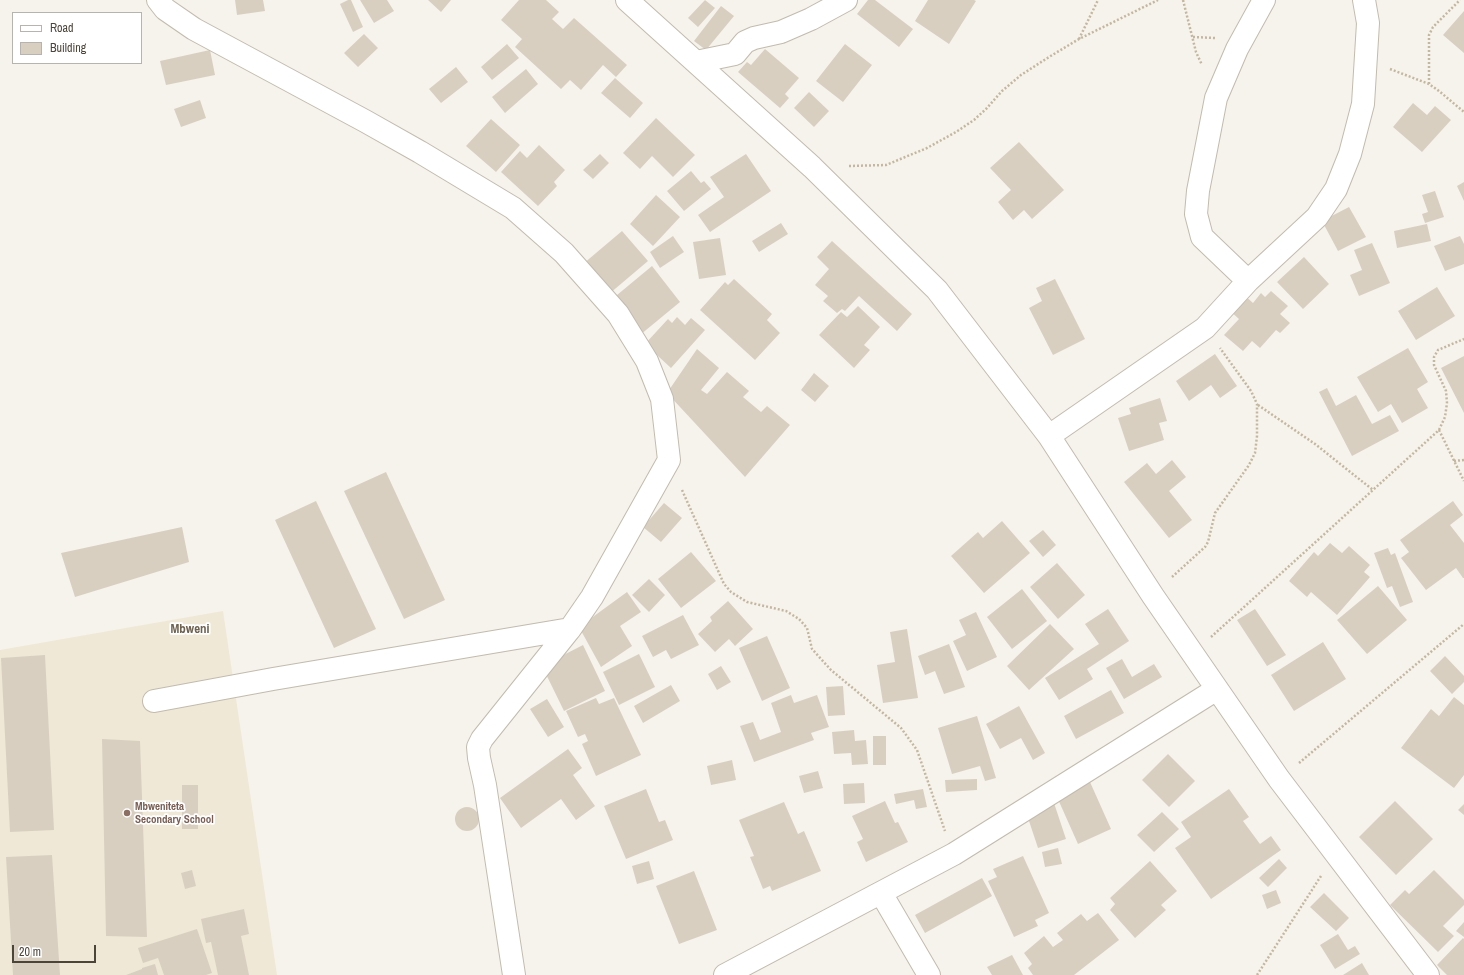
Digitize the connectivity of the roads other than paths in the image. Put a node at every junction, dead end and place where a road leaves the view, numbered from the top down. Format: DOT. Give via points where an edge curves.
graph roads {
  1 [pos="158,0"];
  2 [pos="627,0"];
  3 [pos="846,0"];
  4 [pos="1264,0"];
  5 [pos="1364,0"];
  6 [pos="696,62"];
  7 [pos="1248,281"];
  8 [pos="1049,436"];
  9 [pos="570,629"];
  10 [pos="1217,689"];
  11 [pos="154,701"];
  12 [pos="881,893"];
  13 [pos="514,975"];
  14 [pos="725,975"];
  15 [pos="929,975"];
  16 [pos="1428,975"];
  1 -- 9 [label="street" via="165,9 194,29 420,152 513,208 564,253 618,314 646,362 662,399 669,460 592,597"];
  2 -- 6 [label="street"];
  3 -- 6 [label="street" via="781,32 745,42 735,54"];
  4 -- 7 [label="street" via="1237,49 1216,98 1196,214 1202,237"];
  5 -- 7 [label="street" via="1368,23 1362,104 1350,154 1336,189 1317,217"];
  6 -- 8 [label="street" via="812,167 937,290"];
  7 -- 8 [label="street" via="1205,328"];
  8 -- 10 [label="street"];
  9 -- 11 [label="street"];
  9 -- 13 [label="street" via="478,747"];
  10 -- 12 [label="street" via="954,854"];
  10 -- 16 [label="street" via="1279,779"];
  12 -- 14 [label="street"];
  12 -- 15 [label="street"];
}
